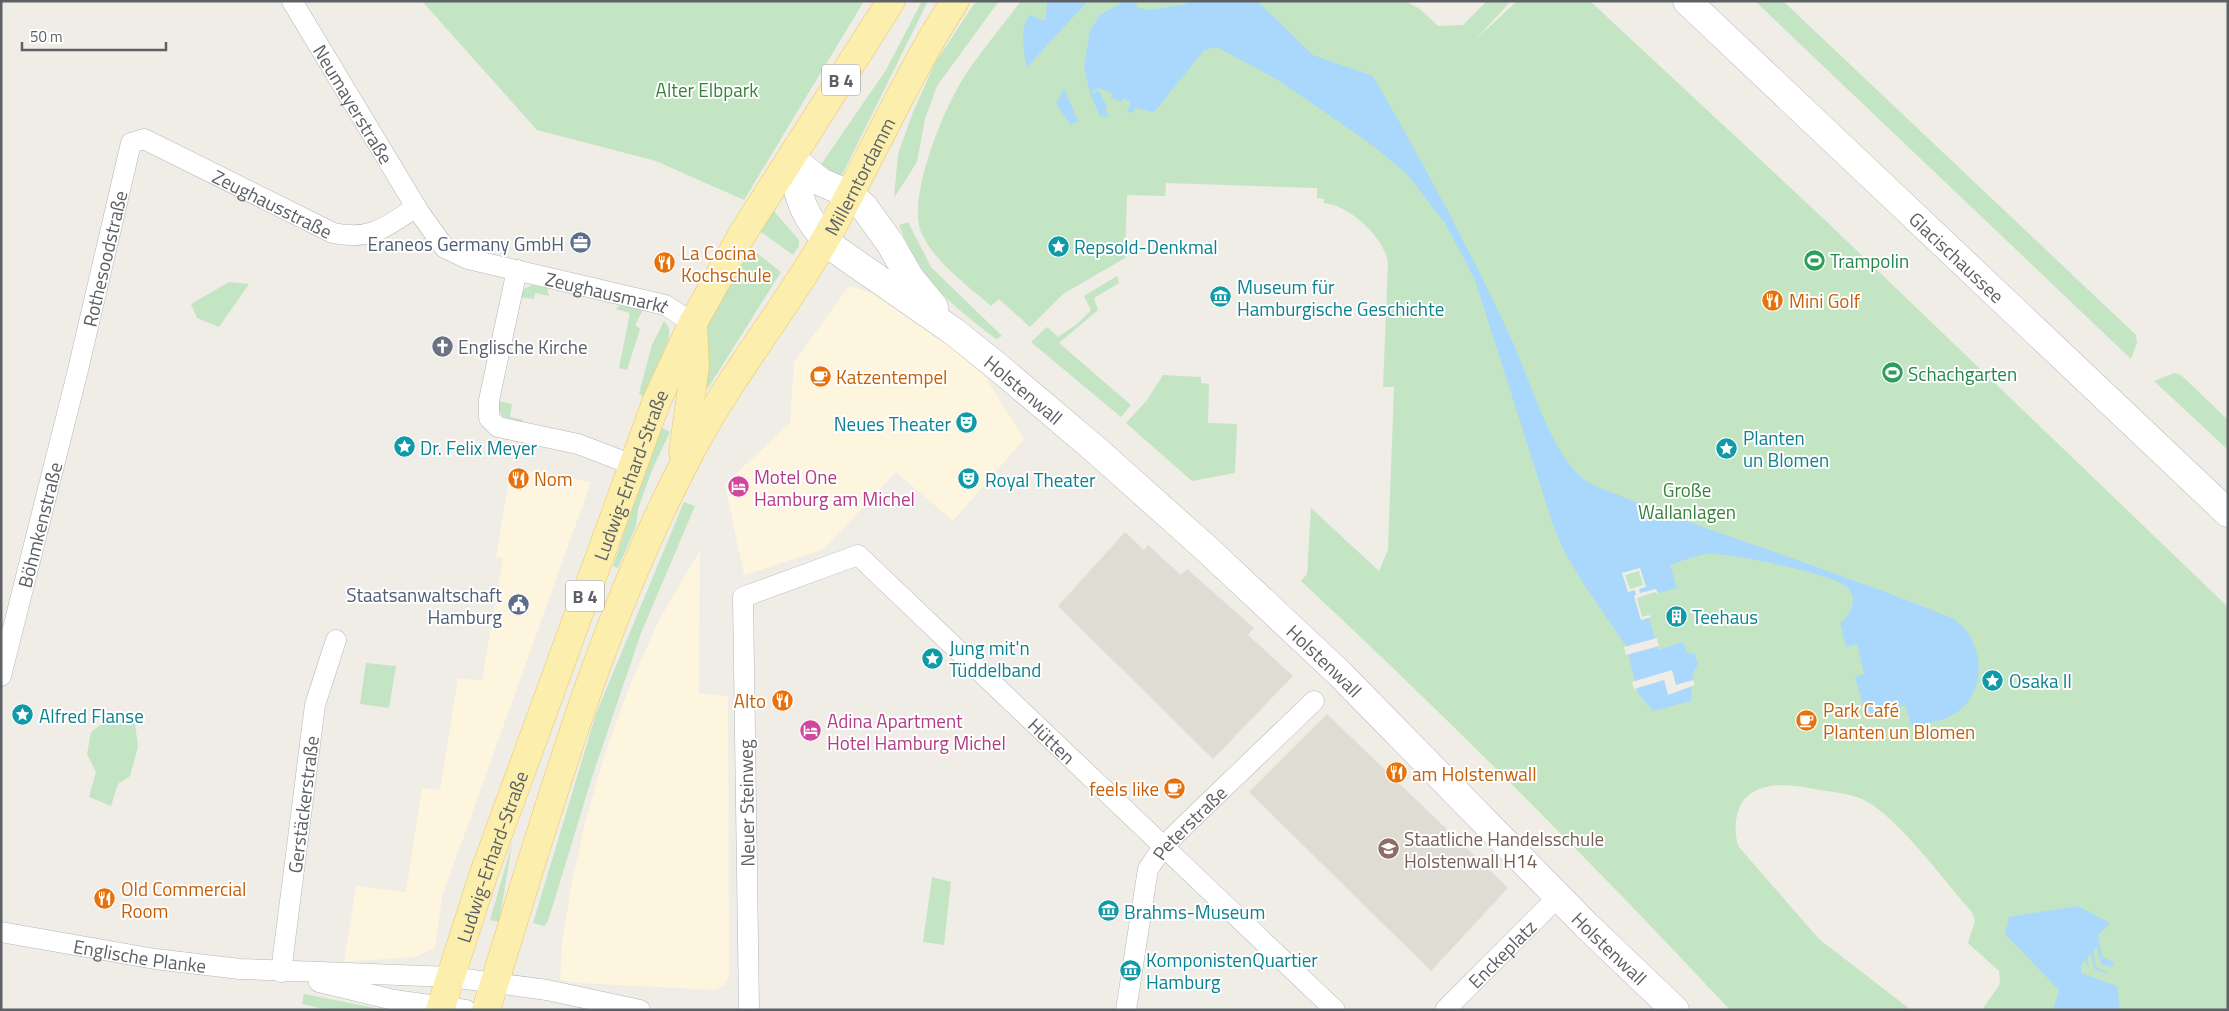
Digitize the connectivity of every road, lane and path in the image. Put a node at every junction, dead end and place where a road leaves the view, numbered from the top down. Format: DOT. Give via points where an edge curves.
graph roads {
  1 [pos="292,1"];
  2 [pos="891,1"];
  3 [pos="955,1"];
  4 [pos="1687,1"];
  5 [pos="131,143"];
  6 [pos="791,158"];
  7 [pos="850,195"];
  8 [pos="416,207"];
  9 [pos="825,240"];
  10 [pos="517,270"];
  11 [pos="693,323"];
  12 [pos="953,331"];
  13 [pos="77,374"];
  14 [pos="634,465"];
  15 [pos="674,487"];
  16 [pos="2228,513"];
  17 [pos="744,596"];
  18 [pos="336,640"];
  19 [pos="1,676"];
  20 [pos="1314,701"];
  21 [pos="1164,846"];
  22 [pos="1558,897"];
  23 [pos="1,932"];
  24 [pos="281,972"];
  25 [pos="451,978"];
  26 [pos="494,984"];
  27 [pos="449,1009"];
  28 [pos="486,1010"];
  29 [pos="640,1010"];
  30 [pos="749,1010"];
  31 [pos="1126,1010"];
  32 [pos="1335,1010"];
  33 [pos="1445,1010"];
  34 [pos="1676,1010"];
  1 -- 8 [label="street, Neumayerstraße"];
  2 -- 6 [label="main road, B 4"];
  3 -- 7 [label="main road, Millerntordamm / B 4" via="919,59"];
  4 -- 16 [label="main road, Glacischaussee"];
  5 -- 8 [label="street, Zeughausstraße" via="144,139 333,233 354,236 375,233"];
  5 -- 13 [label="street, Rothesoodstraße"];
  6 -- 7 [label="main road, Holstenwall" via="821,182"];
  6 -- 9 [label="main road, Millerntordamm" via="803,210"];
  6 -- 11 [label="main road, Ludwig-Erhard-Straße / B 4" via="743,233"];
  7 -- 9 [label="main road, Millerntordamm / B 4"];
  7 -- 12 [label="main road, Holstenwall" via="874,221 910,278"];
  8 -- 10 [label="street, Zeughausmarkt" via="450,252"];
  9 -- 12 [label="main road, Holstenwall"];
  9 -- 15 [label="main road, Ludwig-Erhard-Straße / B 4" via="698,438"];
  10 -- 11 [label="street, Zeughausmarkt" via="665,305"];
  10 -- 14 [label="street" via="489,400 489,418 498,427 578,444"];
  11 -- 14 [label="main road, Ludwig-Erhard-Straße / B 4" via="652,411"];
  11 -- 15 [label="main road" via="693,396"];
  12 -- 22 [label="main road, Holstenwall" via="1096,450 1250,589 1340,674"];
  13 -- 19 [label="street, Böhmkenstraße"];
  14 -- 25 [label="main road, Ludwig-Erhard-Straße / B 4" via="542,710 484,873"];
  15 -- 26 [label="main road, Ludwig-Erhard-Straße / B 4" via="618,611 572,730"];
  17 -- 21 [label="street, Hütten" via="858,555"];
  17 -- 30 [label="street, Neuer Steinweg"];
  18 -- 24 [label="street, Gerstäckerstraße" via="315,705"];
  20 -- 21 [label="street, Peterstraße"];
  21 -- 31 [label="street, Peterstraße" via="1148,870"];
  21 -- 32 [label="street, Hütten"];
  22 -- 33 [label="street, Enckeplatz"];
  22 -- 34 [label="main road, Holstenwall"];
  23 -- 24 [label="street, Englische Planke" via="155,959"];
  24 -- 25 [label="street, Englische Planke"];
  24 -- 27 [label="street, Englische Planke" via="394,1000"];
  25 -- 26 [label="street, Englische Planke"];
  25 -- 27 [label="main road, Ludwig-Erhard-Straße / B 4"];
  26 -- 28 [label="main road, Ludwig-Erhard-Straße / B 4"];
  26 -- 29 [label="street, Englische Planke" via="547,990"];
}
